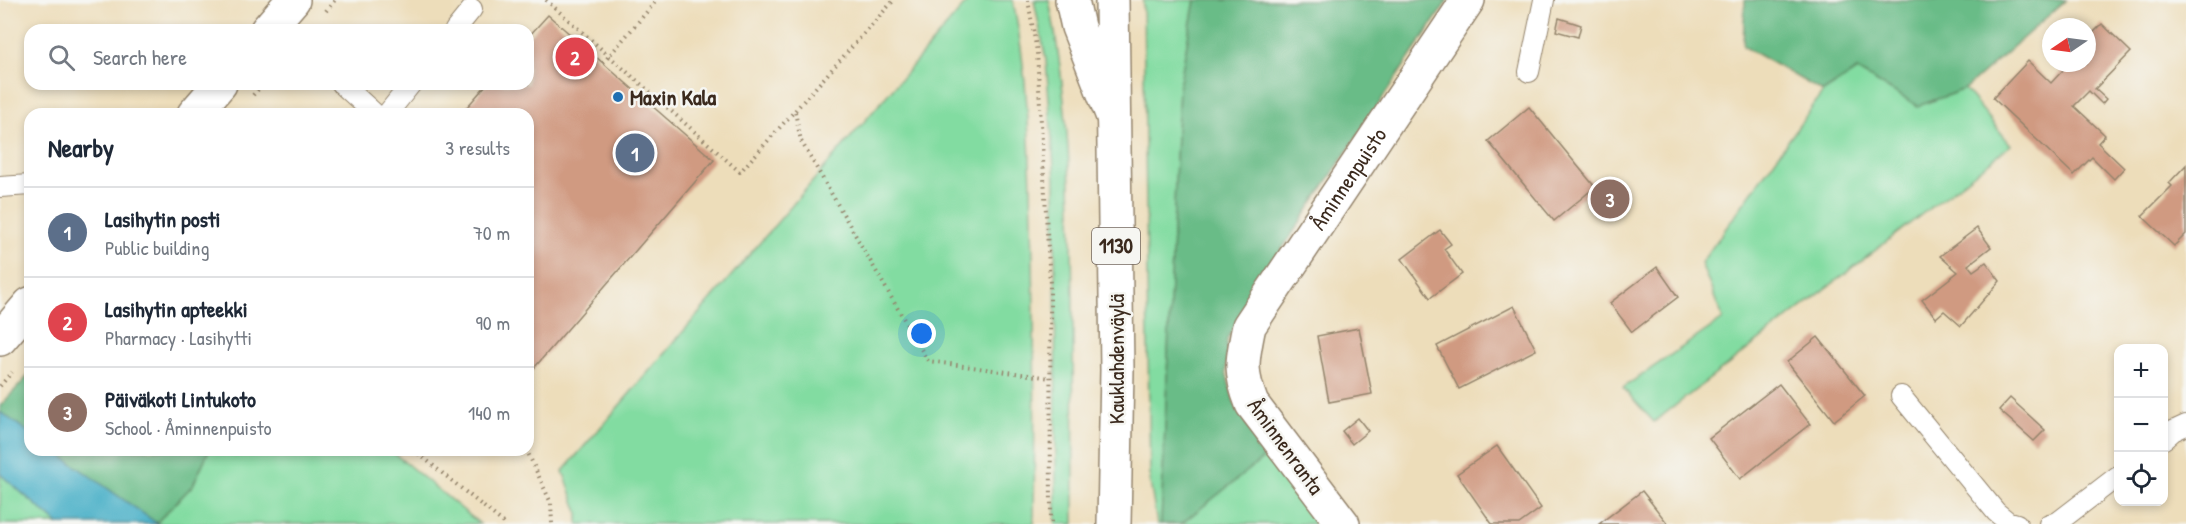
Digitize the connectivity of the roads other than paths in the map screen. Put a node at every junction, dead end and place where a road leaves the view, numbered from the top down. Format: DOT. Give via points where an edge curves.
graph roads {
  1 [pos="1072,0"];
  2 [pos="1102,0"];
  3 [pos="1112,0"];
  4 [pos="1468,0"];
  5 [pos="1544,0"];
  6 [pos="471,3"];
  7 [pos="459,24"];
  8 [pos="1111,51"];
  9 [pos="1529,72"];
  10 [pos="215,90"];
  11 [pos="349,90"];
  12 [pos="406,90"];
  13 [pos="199,108"];
  14 [pos="368,108"];
  15 [pos="392,108"];
  16 [pos="1114,122"];
  17 [pos="24,185"];
  18 [pos="0,187"];
  19 [pos="24,311"];
  20 [pos="0,339"];
  21 [pos="1241,363"];
  22 [pos="1901,396"];
  23 [pos="2186,425"];
  24 [pos="2168,435"];
  25 [pos="2114,479"];
  26 [pos="1114,524"];
  27 [pos="1342,524"];
  28 [pos="2017,524"];
  29 [pos="2049,524"];
  1 -- 16 [label="street" via="1078,27"];
  2 -- 8 [label="street, Kauklahdenväylä / 1130"];
  3 -- 8 [label="street, Kauklahdenväylä / 1130"];
  4 -- 21 [label="street, Åminnenpuisto" via="1249,326"];
  5 -- 9 [label="lane"];
  6 -- 7 [label="lane"];
  8 -- 16 [label="street, Kauklahdenväylä / 1130"];
  10 -- 13 [label="street"];
  11 -- 14 [label="lane"];
  12 -- 15 [label="lane"];
  16 -- 26 [label="street, Kauklahdenväylä / 1130"];
  17 -- 18 [label="lane"];
  19 -- 20 [label="street"];
  21 -- 27 [label="street, Åminnenranta" via="1252,404"];
  22 -- 28 [label="lane" via="1996,512"];
  23 -- 24 [label="lane"];
  25 -- 29 [label="lane" via="2058,522"];
}
